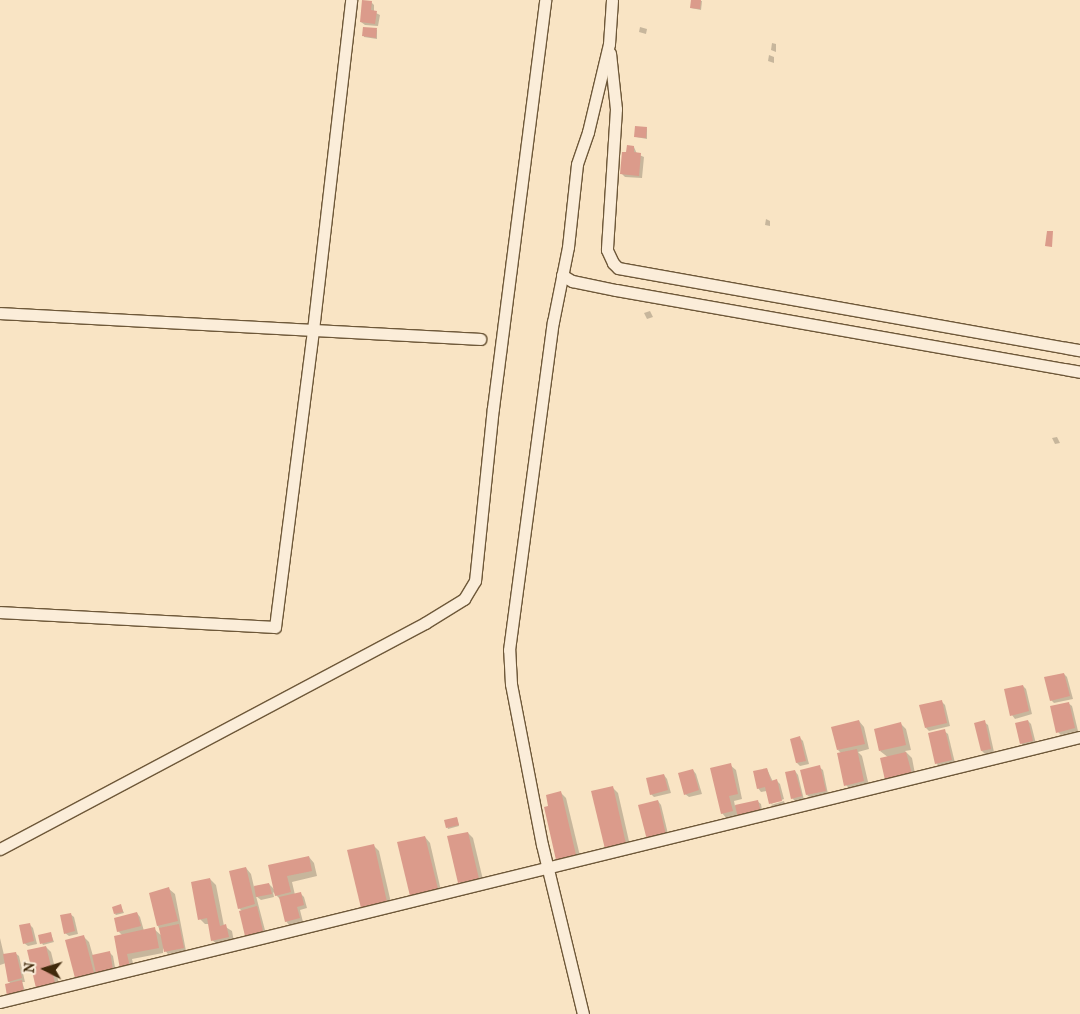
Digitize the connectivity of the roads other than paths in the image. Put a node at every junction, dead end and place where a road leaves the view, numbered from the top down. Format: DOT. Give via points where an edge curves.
graph roads {
  1 [pos="351,0"];
  2 [pos="545,0"];
  3 [pos="612,0"];
  4 [pos="609,44"];
  5 [pos="562,275"];
  6 [pos="0,313"];
  7 [pos="313,330"];
  8 [pos="480,339"];
  9 [pos="1080,350"];
  10 [pos="1080,372"];
  11 [pos="0,612"];
  12 [pos="1080,737"];
  13 [pos="0,849"];
  14 [pos="546,867"];
  15 [pos="0,1002"];
  16 [pos="583,1014"];
  1 -- 7 [label="street"];
  2 -- 13 [label="street" via="493,408 475,581 464,599"];
  3 -- 4 [label="street"];
  4 -- 5 [label="street" via="577,164"];
  4 -- 9 [label="street" via="616,109 606,250 618,268"];
  5 -- 10 [label="street" via="572,281 616,290"];
  5 -- 14 [label="street" via="509,650 511,684"];
  6 -- 7 [label="street"];
  7 -- 8 [label="street"];
  7 -- 11 [label="street" via="275,627"];
  12 -- 14 [label="street"];
  14 -- 15 [label="street"];
  14 -- 16 [label="street"];
}
